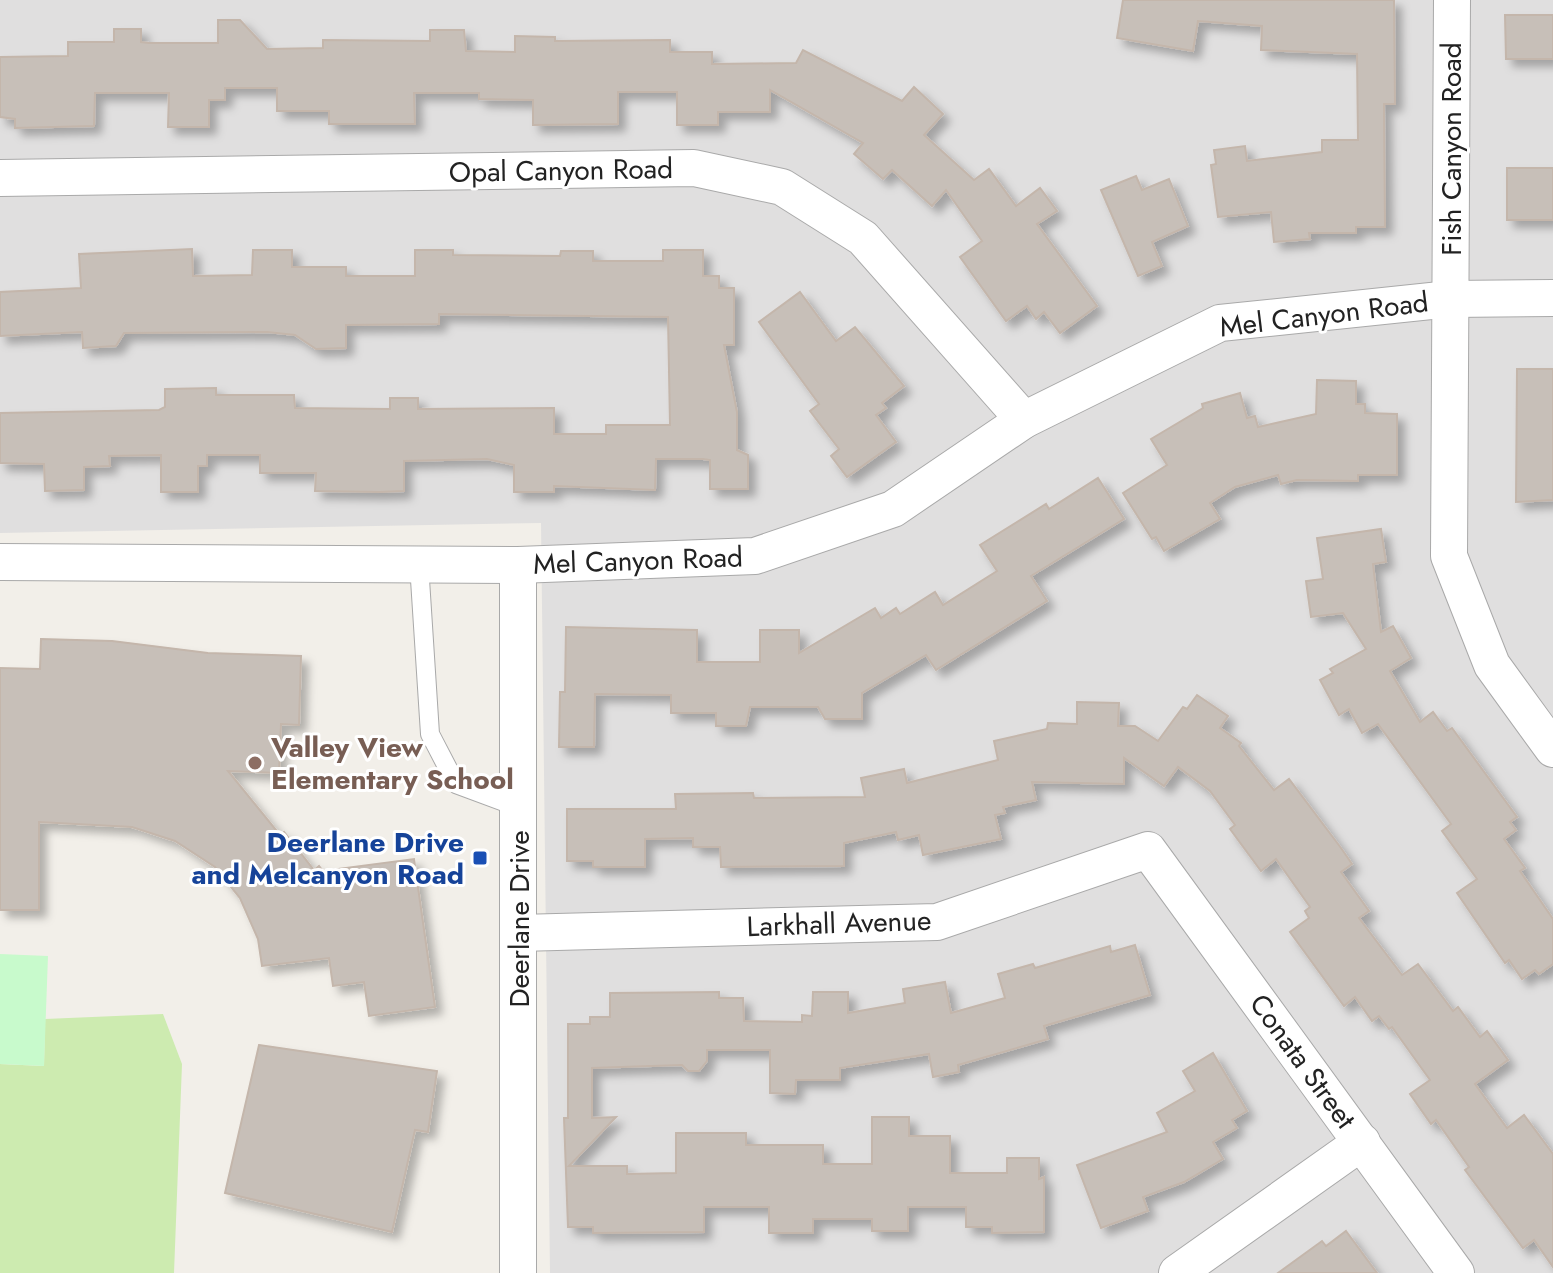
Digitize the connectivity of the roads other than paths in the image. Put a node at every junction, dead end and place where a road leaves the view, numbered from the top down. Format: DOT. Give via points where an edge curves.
graph roads {
  1 [pos="1452,0"];
  2 [pos="0,178"];
  3 [pos="1553,298"];
  4 [pos="1450,299"];
  5 [pos="1024,420"];
  6 [pos="0,562"];
  7 [pos="419,564"];
  8 [pos="518,565"];
  9 [pos="1553,749"];
  10 [pos="518,807"];
  11 [pos="1148,850"];
  12 [pos="519,933"];
  13 [pos="1362,1142"];
  14 [pos="518,1273"];
  15 [pos="1177,1273"];
  16 [pos="1456,1273"];
  1 -- 4 [label="street, Fish Canyon Road"];
  2 -- 5 [label="street, Opal Canyon Road" via="694,168 782,187 863,238"];
  3 -- 4 [label="street, Mel Canyon Road"];
  4 -- 5 [label="street, Mel Canyon Road" via="1220,323"];
  4 -- 9 [label="street, Fish Canyon Road" via="1449,556 1492,665"];
  5 -- 8 [label="street, Mel Canyon Road" via="893,509 755,556"];
  6 -- 7 [label="street, Mel Canyon Road"];
  7 -- 8 [label="street, Mel Canyon Road"];
  7 -- 10 [label="lane" via="430,734 456,784"];
  8 -- 10 [label="street, Deerlane Drive"];
  10 -- 12 [label="street, Deerlane Drive"];
  11 -- 12 [label="street, Larkhall Avenue" via="937,922"];
  11 -- 13 [label="street, Conata Street"];
  12 -- 14 [label="street, Deerlane Drive"];
  13 -- 15 [label="street"];
  13 -- 16 [label="street, Conata Street"];
}
